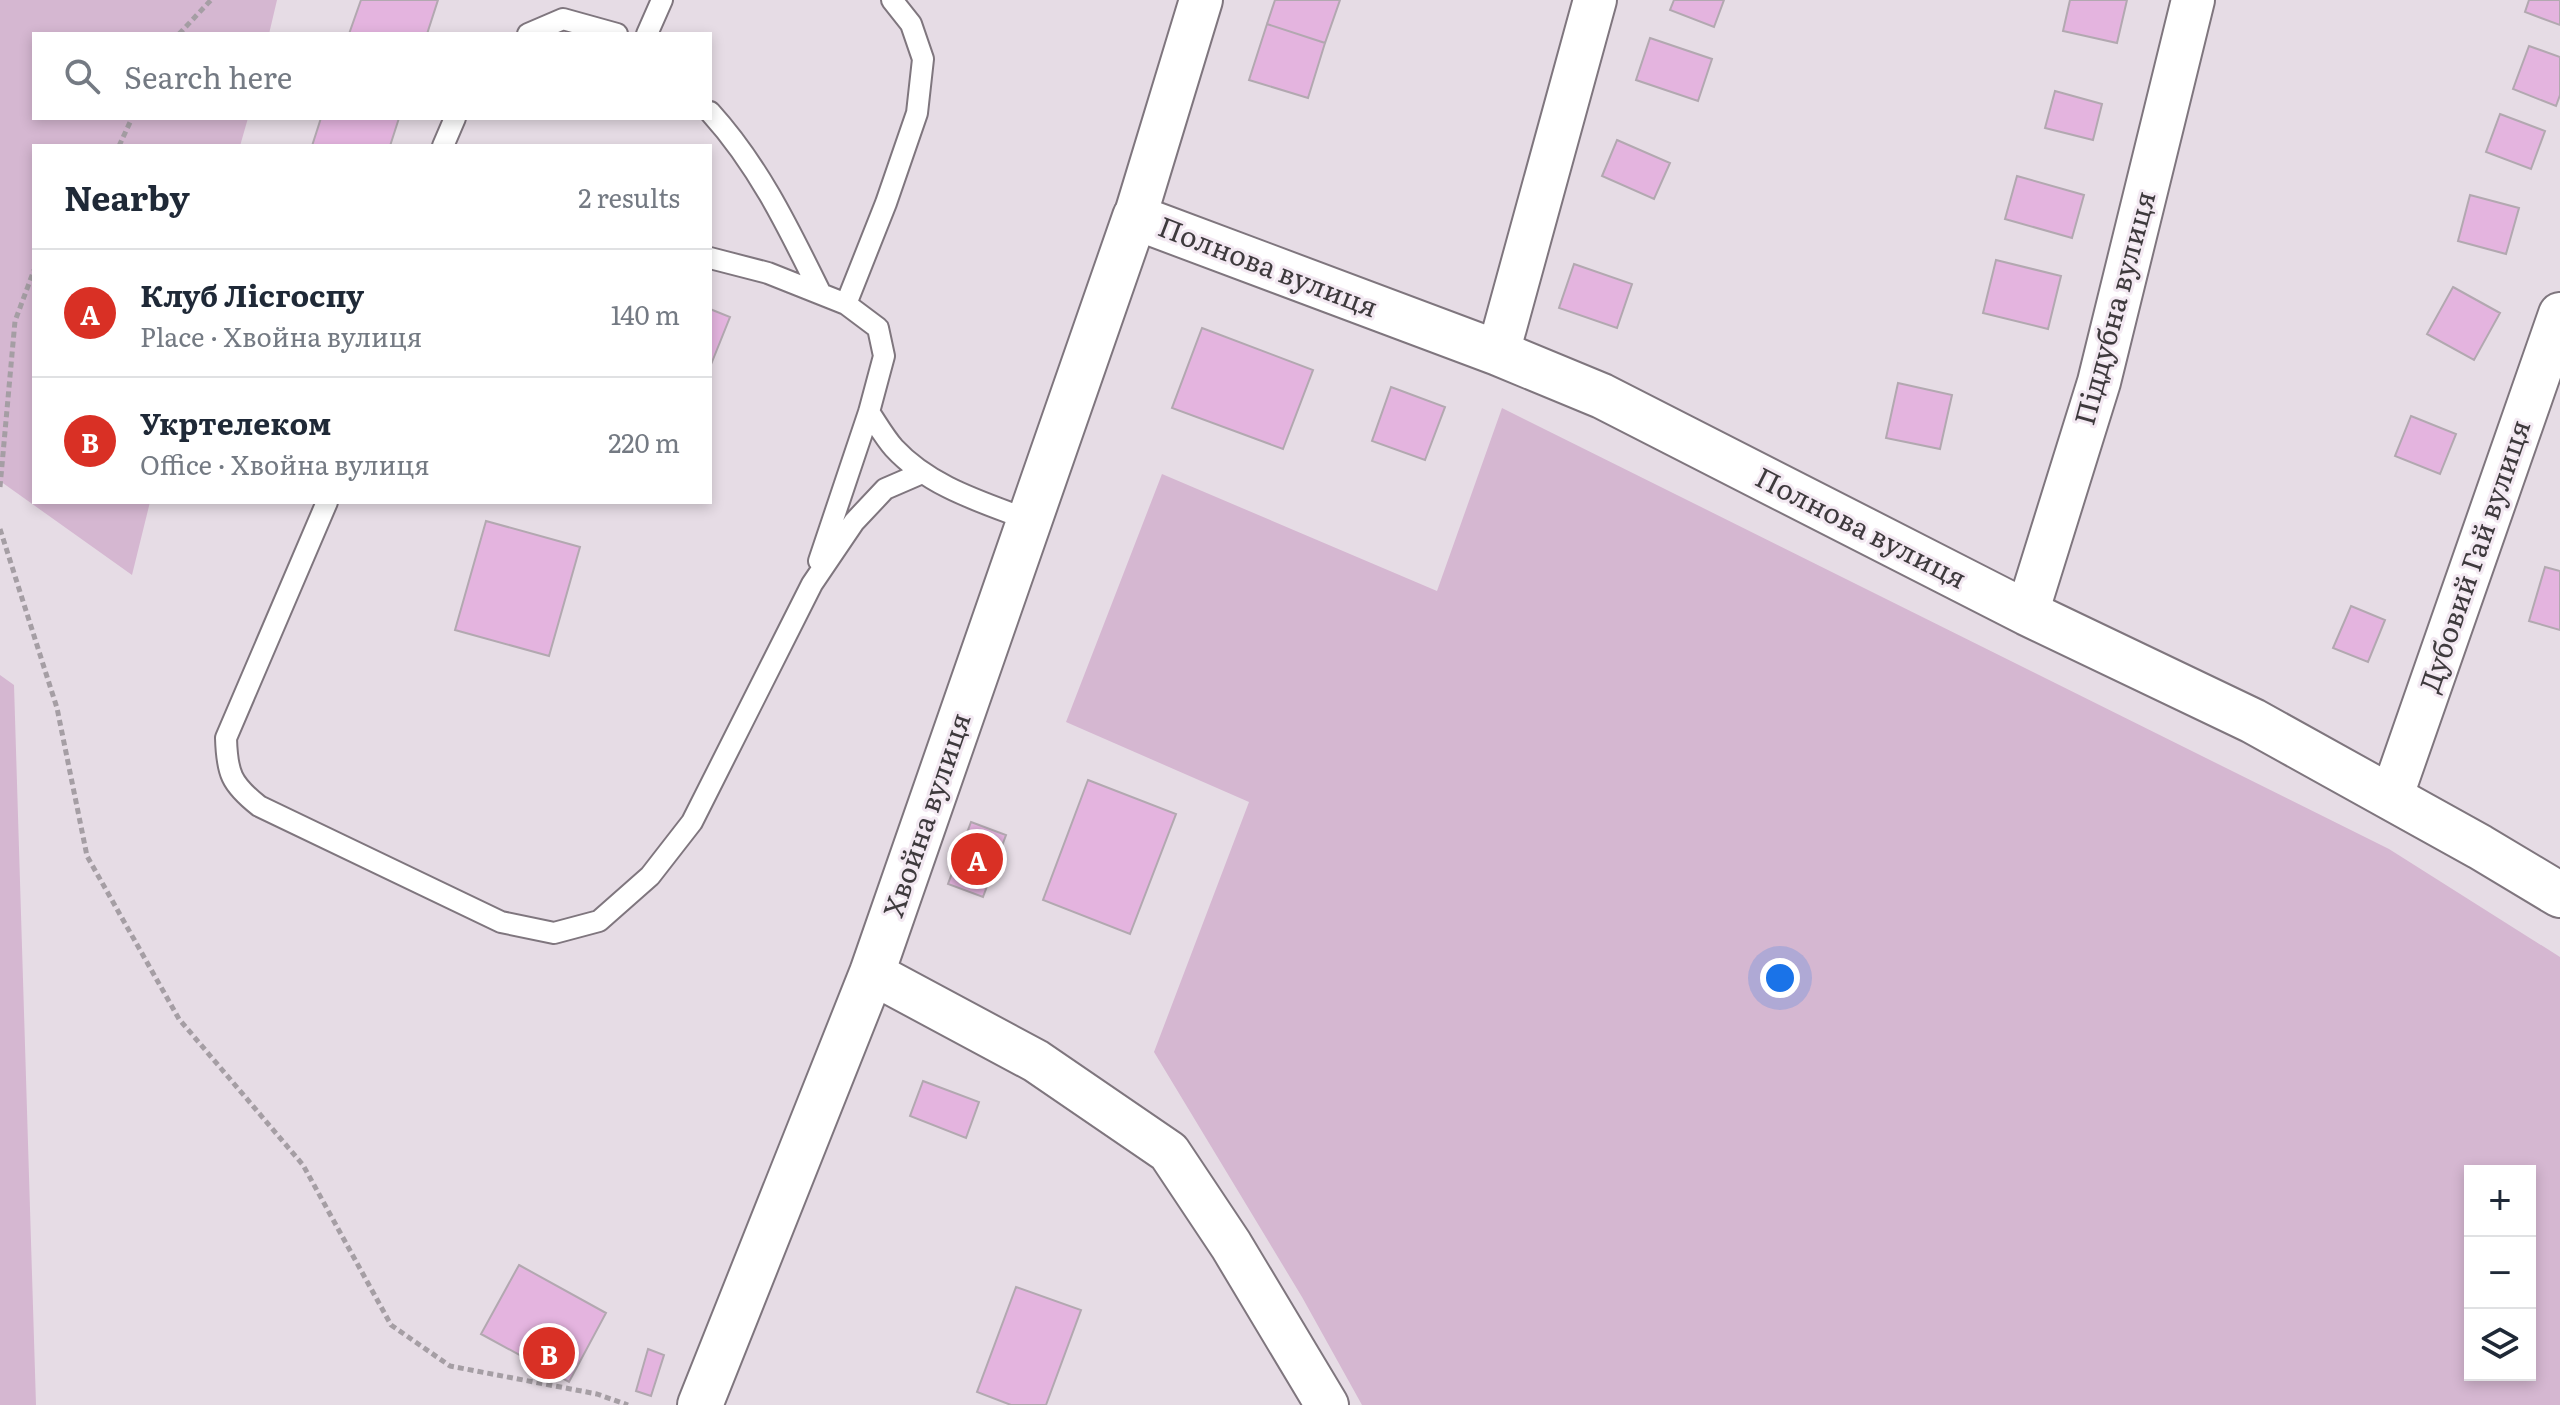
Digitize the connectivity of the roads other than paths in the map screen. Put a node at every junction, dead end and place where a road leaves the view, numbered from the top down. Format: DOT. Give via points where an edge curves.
graph roads {
  1 [pos="662,0"];
  2 [pos="892,0"];
  3 [pos="1201,0"];
  4 [pos="1595,0"];
  5 [pos="2193,0"];
  6 [pos="533,32"];
  7 [pos="610,32"];
  8 [pos="648,32"];
  9 [pos="712,114"];
  10 [pos="454,120"];
  11 [pos="444,144"];
  12 [pos="1135,217"];
  13 [pos="712,259"];
  14 [pos="821,294"];
  15 [pos="846,304"];
  16 [pos="2560,314"];
  17 [pos="1498,353"];
  18 [pos="869,412"];
  19 [pos="922,473"];
  20 [pos="326,504"];
  21 [pos="1029,520"];
  22 [pos="812,584"];
  23 [pos="2027,613"];
  24 [pos="2391,798"];
  25 [pos="2560,895"];
  26 [pos="872,973"];
  27 [pos="700,1405"];
  28 [pos="1327,1405"];
  1 -- 8 [label="lane"];
  2 -- 15 [label="lane" via="911,24 923,59 917,113"];
  3 -- 12 [label="street"];
  4 -- 17 [label="street"];
  5 -- 23 [label="street, Піддубна вулиця" via="2099,382"];
  6 -- 7 [label="lane" via="563,19"];
  9 -- 14 [label="lane" via="736,140 782,214"];
  10 -- 11 [label="lane"];
  12 -- 17 [label="street, Полнова вулиця"];
  12 -- 21 [label="street, Хвойна вулиця"];
  13 -- 14 [label="lane"];
  14 -- 15 [label="lane"];
  15 -- 18 [label="lane" via="878,328 884,356"];
  16 -- 24 [label="street, Дубовий Гай вулиця"];
  17 -- 23 [label="street, Полнова вулиця" via="1602,396"];
  18 -- 19 [label="lane" via="893,447"];
  18 -- 22 [label="lane"];
  19 -- 21 [label="lane"];
  19 -- 22 [label="lane" via="885,489 854,522"];
  20 -- 22 [label="lane" via="226,738 226,767 241,792 259,806 501,922 554,933 599,921 650,876 692,822"];
  21 -- 26 [label="street, Хвойна вулиця"];
  23 -- 24 [label="street, Полнова вулиця" via="2253,721"];
  24 -- 25 [label="street, Полнова вулиця"];
  26 -- 27 [label="street, Хвойна вулиця"];
  26 -- 28 [label="street" via="1036,1061 1169,1152"];
}
